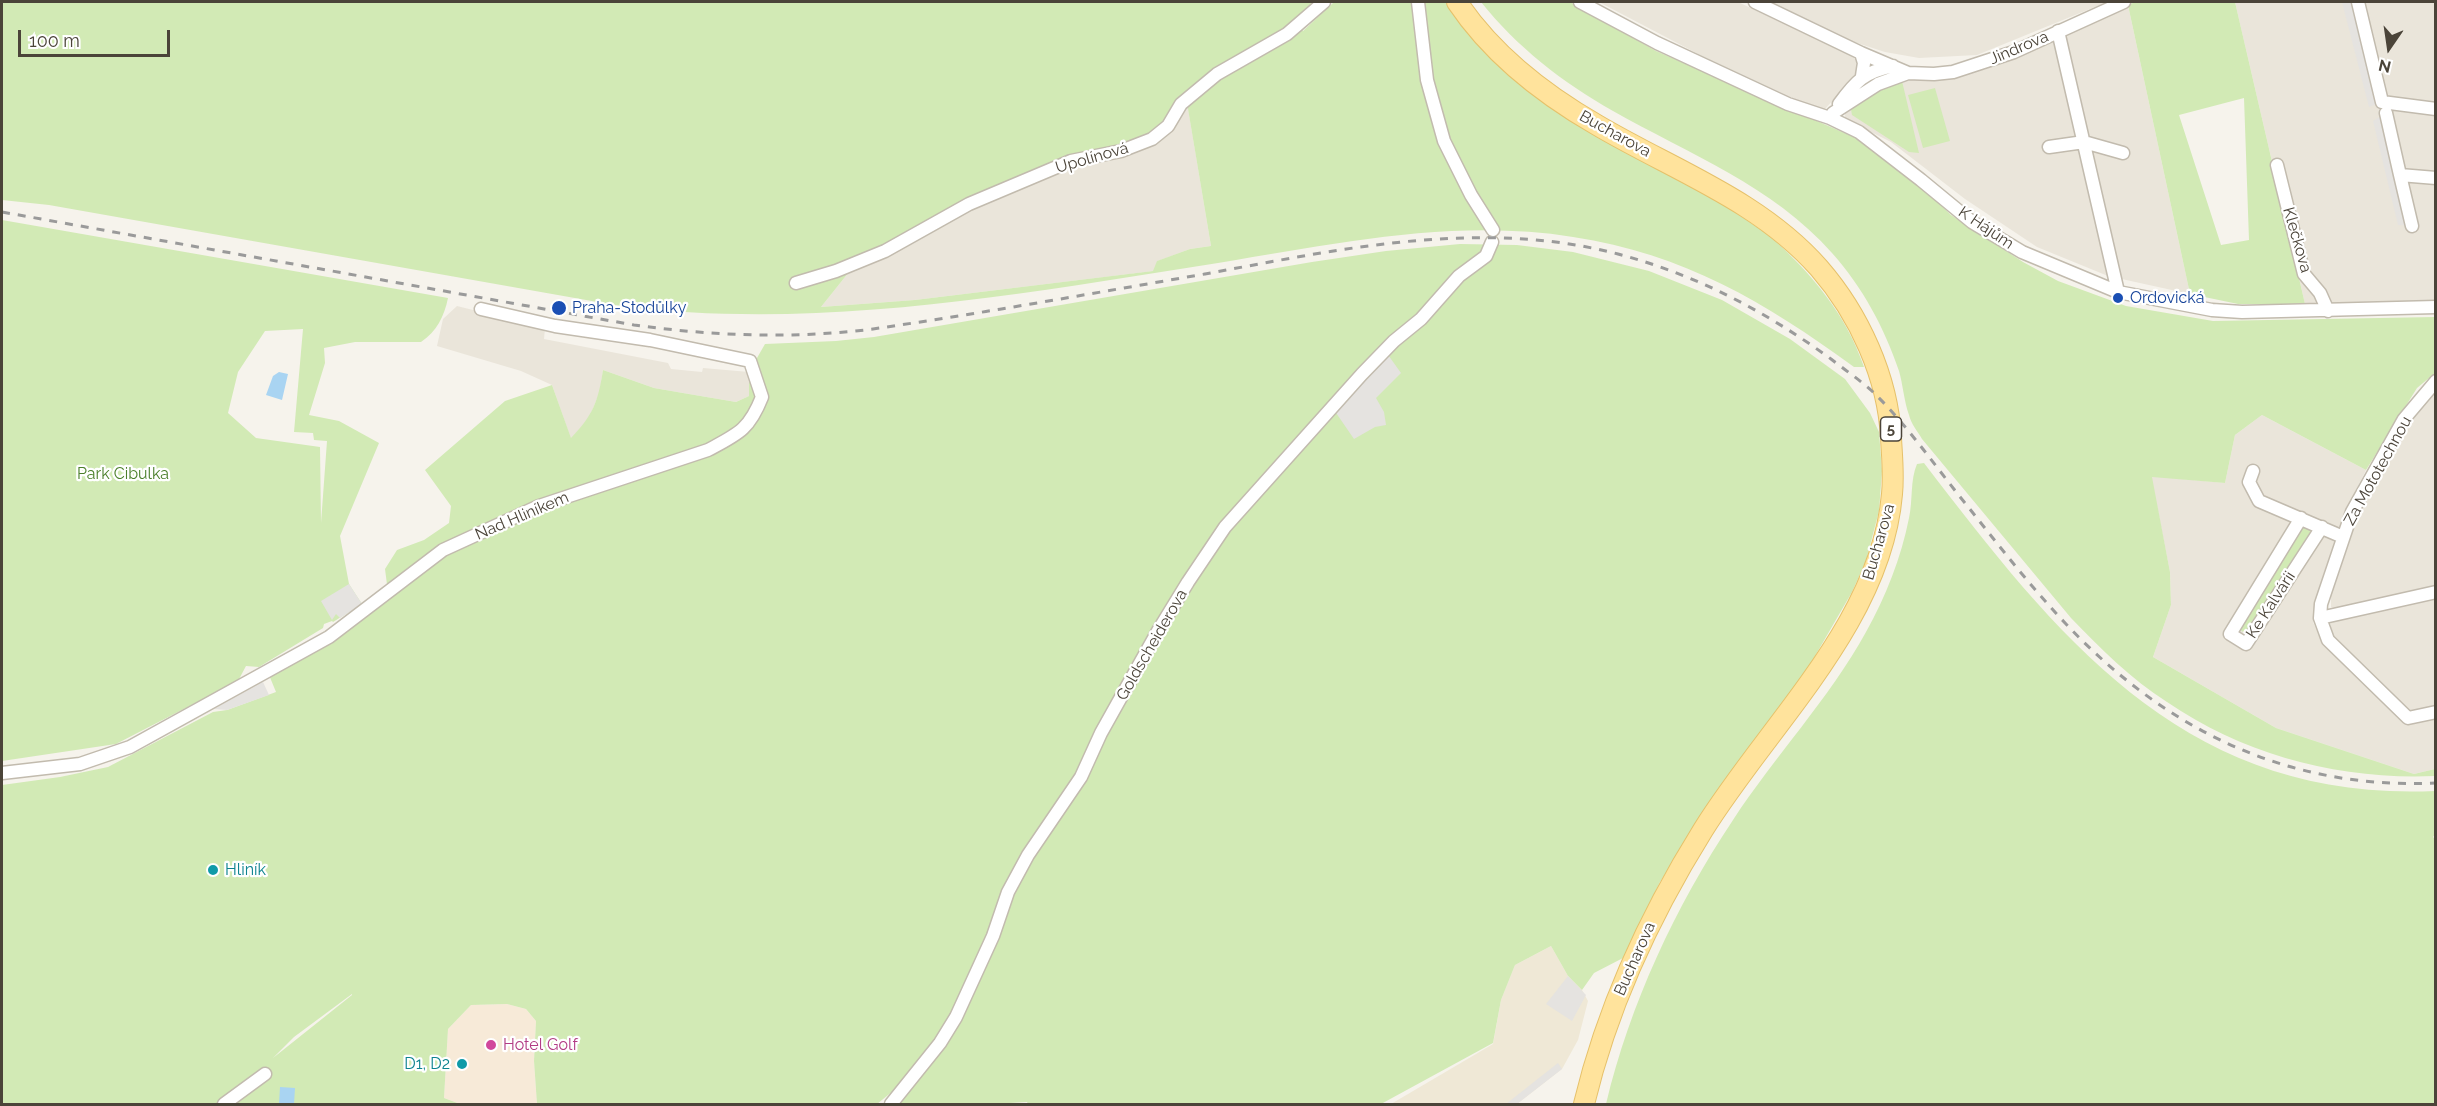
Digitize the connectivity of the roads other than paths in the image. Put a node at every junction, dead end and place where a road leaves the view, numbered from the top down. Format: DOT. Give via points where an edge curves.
graph roads {
  1 [pos="1324,2"];
  2 [pos="1418,2"];
  3 [pos="1457,2"];
  4 [pos="1470,2"];
  5 [pos="1580,2"];
  6 [pos="1755,2"];
  7 [pos="2124,2"];
  8 [pos="2358,2"];
  9 [pos="2058,31"];
  10 [pos="1861,53"];
  11 [pos="1893,66"];
  12 [pos="1908,73"];
  13 [pos="1862,76"];
  14 [pos="2436,109"];
  15 [pos="2386,113"];
  16 [pos="1832,115"];
  17 [pos="2084,142"];
  18 [pos="2049,147"];
  19 [pos="2122,153"];
  20 [pos="2277,165"];
  21 [pos="2400,175"];
  22 [pos="2436,178"];
  23 [pos="2412,226"];
  24 [pos="796,283"];
  25 [pos="2118,292"];
  26 [pos="2436,307"];
  27 [pos="481,309"];
  28 [pos="2328,311"];
  29 [pos="2436,381"];
  30 [pos="2253,471"];
  31 [pos="2301,518"];
  32 [pos="2322,527"];
  33 [pos="2343,537"];
  34 [pos="2436,592"];
  35 [pos="2320,618"];
  36 [pos="2436,712"];
  37 [pos="2,773"];
  38 [pos="1638,965"];
  39 [pos="1623,1000"];
  40 [pos="1593,1064"];
  41 [pos="266,1074"];
  42 [pos="224,1104"];
  43 [pos="891,1104"];
  44 [pos="1574,1104"];
  45 [pos="1584,1104"];
  46 [pos="1597,1104"];
  1 -- 24 [label="street, Upolínová" via="1287,34 1217,74 1181,104 1168,126 1152,139 1121,151 1071,161 969,204 885,252"];
  2 -- 43 [label="street, Goldscheiderova" via="1427,80 1438,124 1492,236 1486,256 1459,276 1421,319 1362,374 1226,527 1158,631 1081,777 1028,855 1008,892 993,936 956,1017"];
  3 -- 38 [label="main road, Bucharova / 5" via="1485,39 1550,94 1597,125 1740,202 1803,251 1853,315 1887,404 1893,473 1891,506 1863,596 1828,654 1702,831 1663,900"];
  4 -- 38 [label="main road, Bucharova / 5" via="1509,46 1562,90 1743,192 1805,238 1839,275 1870,325 1898,403 1903,498 1889,559 1872,602 1837,660 1702,853"];
  5 -- 16 [label="street, K Hájům" via="1788,104"];
  6 -- 10 [label="street, Jindrova"];
  7 -- 9 [label="street, Jindrova"];
  8 -- 14 [label="street" via="2382,102"];
  9 -- 12 [label="street, Jindrova" via="1974,67 1934,74"];
  9 -- 17 [label="street"];
  10 -- 11 [label="street, Jindrova"];
  10 -- 13 [label="street"];
  11 -- 12 [label="street, Jindrova"];
  11 -- 13 [label="street"];
  12 -- 16 [label="street, Jindrova" via="1878,84"];
  13 -- 16 [label="street"];
  15 -- 21 [label="street"];
  16 -- 25 [label="street, K Hájům" via="1972,222 2022,252"];
  17 -- 18 [label="street"];
  17 -- 19 [label="street"];
  17 -- 25 [label="street"];
  20 -- 28 [label="street, Klečkova" via="2304,274 2320,293"];
  21 -- 22 [label="street"];
  21 -- 23 [label="street"];
  25 -- 28 [label="street, K Hájům" via="2219,311"];
  26 -- 28 [label="street, K Hájům"];
  27 -- 37 [label="street, Nad Hliníkem" via="750,361 762,397 747,427 731,438 708,450 539,506 443,550 329,637 130,747 80,764"];
  29 -- 33 [label="street, Za Mototechnou" via="2404,420 2352,512"];
  30 -- 31 [label="street" via="2249,482 2259,501"];
  31 -- 32 [label="street"];
  31 -- 32 [label="street, Ke Kalvárii" via="2230,634 2246,644"];
  32 -- 33 [label="street"];
  33 -- 35 [label="street, Za Mototechnou"];
  34 -- 35 [label="street"];
  35 -- 36 [label="street" via="2328,640 2408,718"];
  38 -- 39 [label="main road, Bucharova / 5"];
  39 -- 40 [label="main road, Bucharova / 5"];
  39 -- 46 [label="main road, Bucharova / 5"];
  40 -- 44 [label="main road"];
  40 -- 45 [label="main road, Bucharova / 5"];
  41 -- 42 [label="street"];
}
